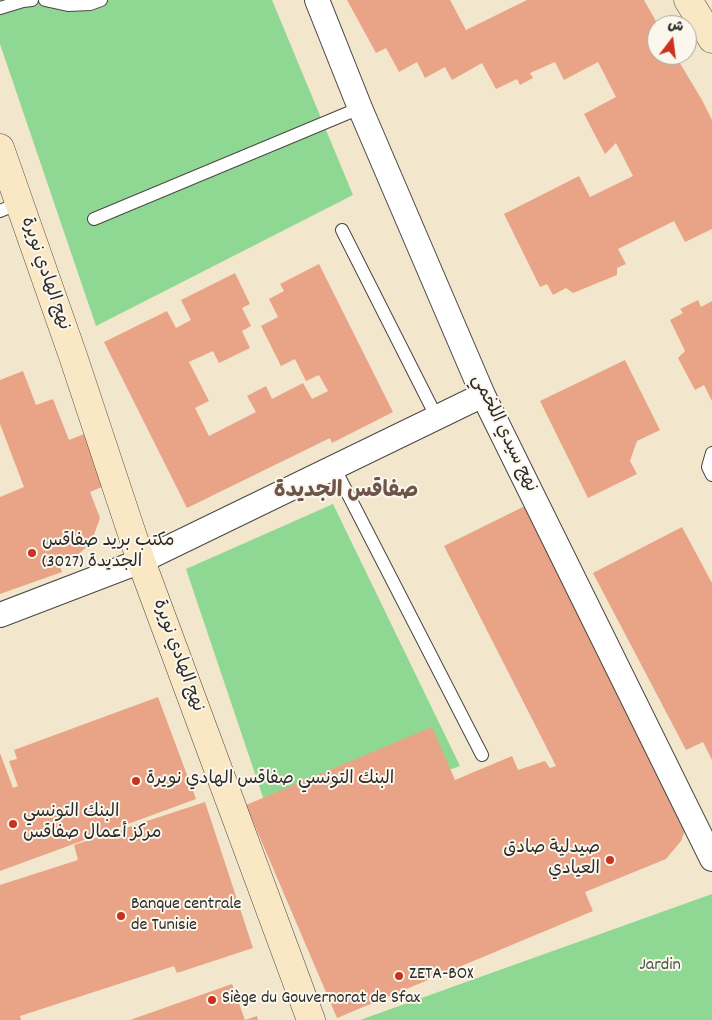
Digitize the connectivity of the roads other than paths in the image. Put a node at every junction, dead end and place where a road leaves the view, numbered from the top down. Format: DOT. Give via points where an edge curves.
graph roads {
  1 [pos="32,0"];
  2 [pos="45,0"];
  3 [pos="101,0"];
  4 [pos="317,0"];
  5 [pos="688,0"];
  6 [pos="0,8"];
  7 [pos="712,39"];
  8 [pos="360,108"];
  9 [pos="0,148"];
  10 [pos="10,207"];
  11 [pos="94,219"];
  12 [pos="342,230"];
  13 [pos="483,395"];
  14 [pos="437,418"];
  15 [pos="712,453"];
  16 [pos="334,467"];
  17 [pos="712,475"];
  18 [pos="141,561"];
  19 [pos="0,615"];
  20 [pos="482,756"];
  21 [pos="712,859"];
  22 [pos="311,1020"];
  1 -- 6 [label="lane"];
  2 -- 3 [label="lane" via="68,5"];
  4 -- 8 [label="street, نهج سيدي اللخمي"];
  5 -- 7 [label="street"];
  8 -- 11 [label="lane"];
  8 -- 13 [label="street, نهج سيدي اللخمي"];
  9 -- 10 [label="street, نهج الهادي نويرة"];
  10 -- 18 [label="street, نهج الهادي نويرة" via="76,366"];
  12 -- 14 [label="lane"];
  13 -- 14 [label="street"];
  13 -- 21 [label="street, نهج سيدي اللخمي"];
  14 -- 16 [label="street"];
  15 -- 17 [label="lane" via="708,467"];
  16 -- 18 [label="street"];
  16 -- 20 [label="lane"];
  18 -- 19 [label="street"];
  18 -- 22 [label="street, نهج الهادي نويرة"];
}
